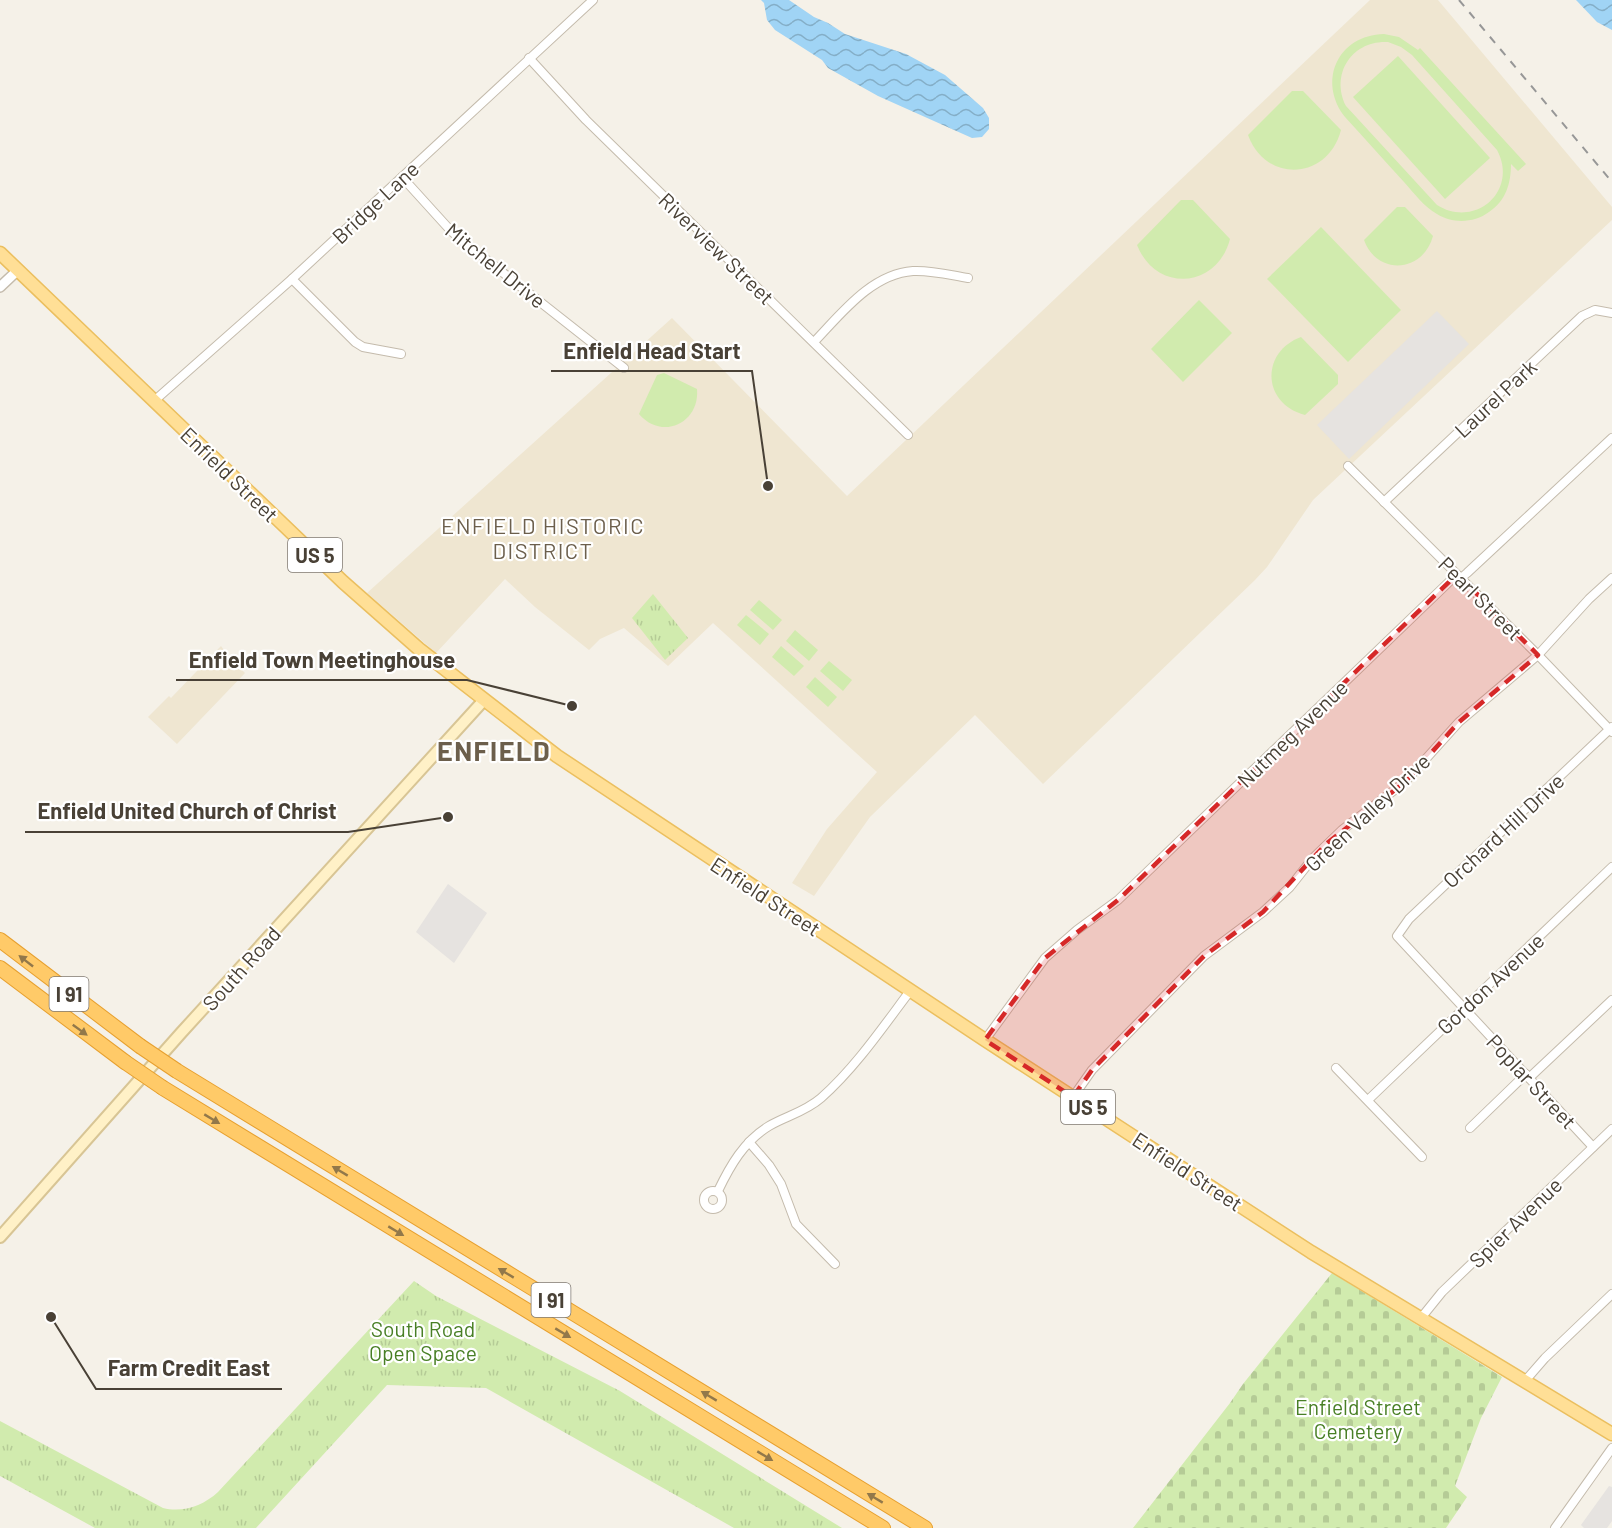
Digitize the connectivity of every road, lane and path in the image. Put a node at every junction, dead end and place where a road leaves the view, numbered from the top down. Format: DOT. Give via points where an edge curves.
graph roads {
  1 [pos="593,0"];
  2 [pos="529,58"];
  3 [pos="402,177"];
  4 [pos="0,253"];
  5 [pos="18,270"];
  6 [pos="968,278"];
  7 [pos="292,279"];
  8 [pos="0,287"];
  9 [pos="1612,313"];
  10 [pos="814,342"];
  11 [pos="401,354"];
  12 [pos="624,368"];
  13 [pos="154,401"];
  14 [pos="908,435"];
  15 [pos="1612,438"];
  16 [pos="1348,466"];
  17 [pos="1384,502"];
  18 [pos="1461,578"];
  19 [pos="1612,578"];
  20 [pos="1538,655"];
  21 [pos="484,700"];
  22 [pos="1611,730"];
  23 [pos="1612,867"];
  24 [pos="1397,936"];
  25 [pos="0,940"];
  26 [pos="0,969"];
  27 [pos="910,991"];
  28 [pos="1612,1000"];
  29 [pos="1464,1008"];
  30 [pos="985,1041"];
  31 [pos="1336,1068"];
  32 [pos="1528,1076"];
  33 [pos="1073,1097"];
  34 [pos="1368,1100"];
  35 [pos="1470,1128"];
  36 [pos="1612,1129"];
  37 [pos="749,1142"];
  38 [pos="1593,1147"];
  39 [pos="1422,1157"];
  40 [pos="718,1191"];
  41 [pos="0,1238"];
  42 [pos="835,1264"];
  43 [pos="1612,1294"];
  44 [pos="1421,1318"];
  45 [pos="1525,1381"];
  46 [pos="1612,1434"];
  47 [pos="1612,1448"];
  48 [pos="883,1528"];
  49 [pos="925,1528"];
  50 [pos="1555,1528"];
  1 -- 2 [label="street, Bridge Lane"];
  2 -- 3 [label="street, Bridge Lane"];
  2 -- 10 [label="street, Riverview Street" via="586,120"];
  3 -- 7 [label="street, Bridge Lane"];
  3 -- 12 [label="street, Mitchell Drive" via="451,231"];
  4 -- 5 [label="main road, Enfield Street / US 5"];
  5 -- 8 [label="street"];
  5 -- 13 [label="main road, Enfield Street / US 5"];
  6 -- 10 [label="street" via="913,271 876,282"];
  7 -- 11 [label="street" via="355,342"];
  7 -- 13 [label="street, Bridge Lane"];
  9 -- 17 [label="street, Laurel Park" via="1596,310 1582,316"];
  10 -- 14 [label="street, Riverview Street"];
  13 -- 21 [label="main road, Enfield Street / US 5" via="343,582"];
  15 -- 18 [label="street, Nutmeg Avenue"];
  16 -- 17 [label="street, Pearl Street"];
  17 -- 18 [label="street, Pearl Street"];
  18 -- 20 [label="street, Pearl Street"];
  18 -- 30 [label="street, Nutmeg Avenue" via="1450,581 1118,900 1046,958"];
  19 -- 20 [label="street, Green Valley Drive"];
  20 -- 22 [label="street, Pearl Street"];
  20 -- 33 [label="street, Green Valley Drive" via="1459,722 1405,782 1334,837 1263,912 1204,956 1092,1071"];
  21 -- 27 [label="main road, Enfield Street / US 5" via="579,772"];
  21 -- 41 [label="main road, South Road"];
  22 -- 24 [label="street, Orchard Hill Drive" via="1409,919"];
  23 -- 29 [label="street, Gordon Avenue"];
  24 -- 29 [label="street, Poplar Street"];
  49 -- 25 [label="highway, I 91, one-way, bridge" via="177,1071"];
  26 -- 48 [label="highway, I 91, one-way, bridge" via="163,1088"];
  27 -- 30 [label="main road, Enfield Street / US 5"];
  27 -- 37 [label="street" via="821,1098 800,1114 768,1126"];
  28 -- 32 [label="street"];
  29 -- 32 [label="street, Poplar Street"];
  29 -- 34 [label="street, Gordon Avenue"];
  30 -- 33 [label="main road, Enfield Street / US 5"];
  31 -- 34 [label="street"];
  32 -- 35 [label="street"];
  32 -- 38 [label="street, Poplar Street"];
  33 -- 44 [label="main road, Enfield Street / US 5" via="1311,1252"];
  34 -- 39 [label="street"];
  36 -- 38 [label="street, Spier Avenue"];
  37 -- 40 [label="street"];
  37 -- 42 [label="street" via="781,1184 796,1224"];
  38 -- 44 [label="street, Spier Avenue" via="1442,1292"];
  43 -- 45 [label="street"];
  44 -- 45 [label="main road, Enfield Street / US 5"];
  45 -- 46 [label="main road, Enfield Street / US 5"];
  47 -- 50 [label="street"];
}
